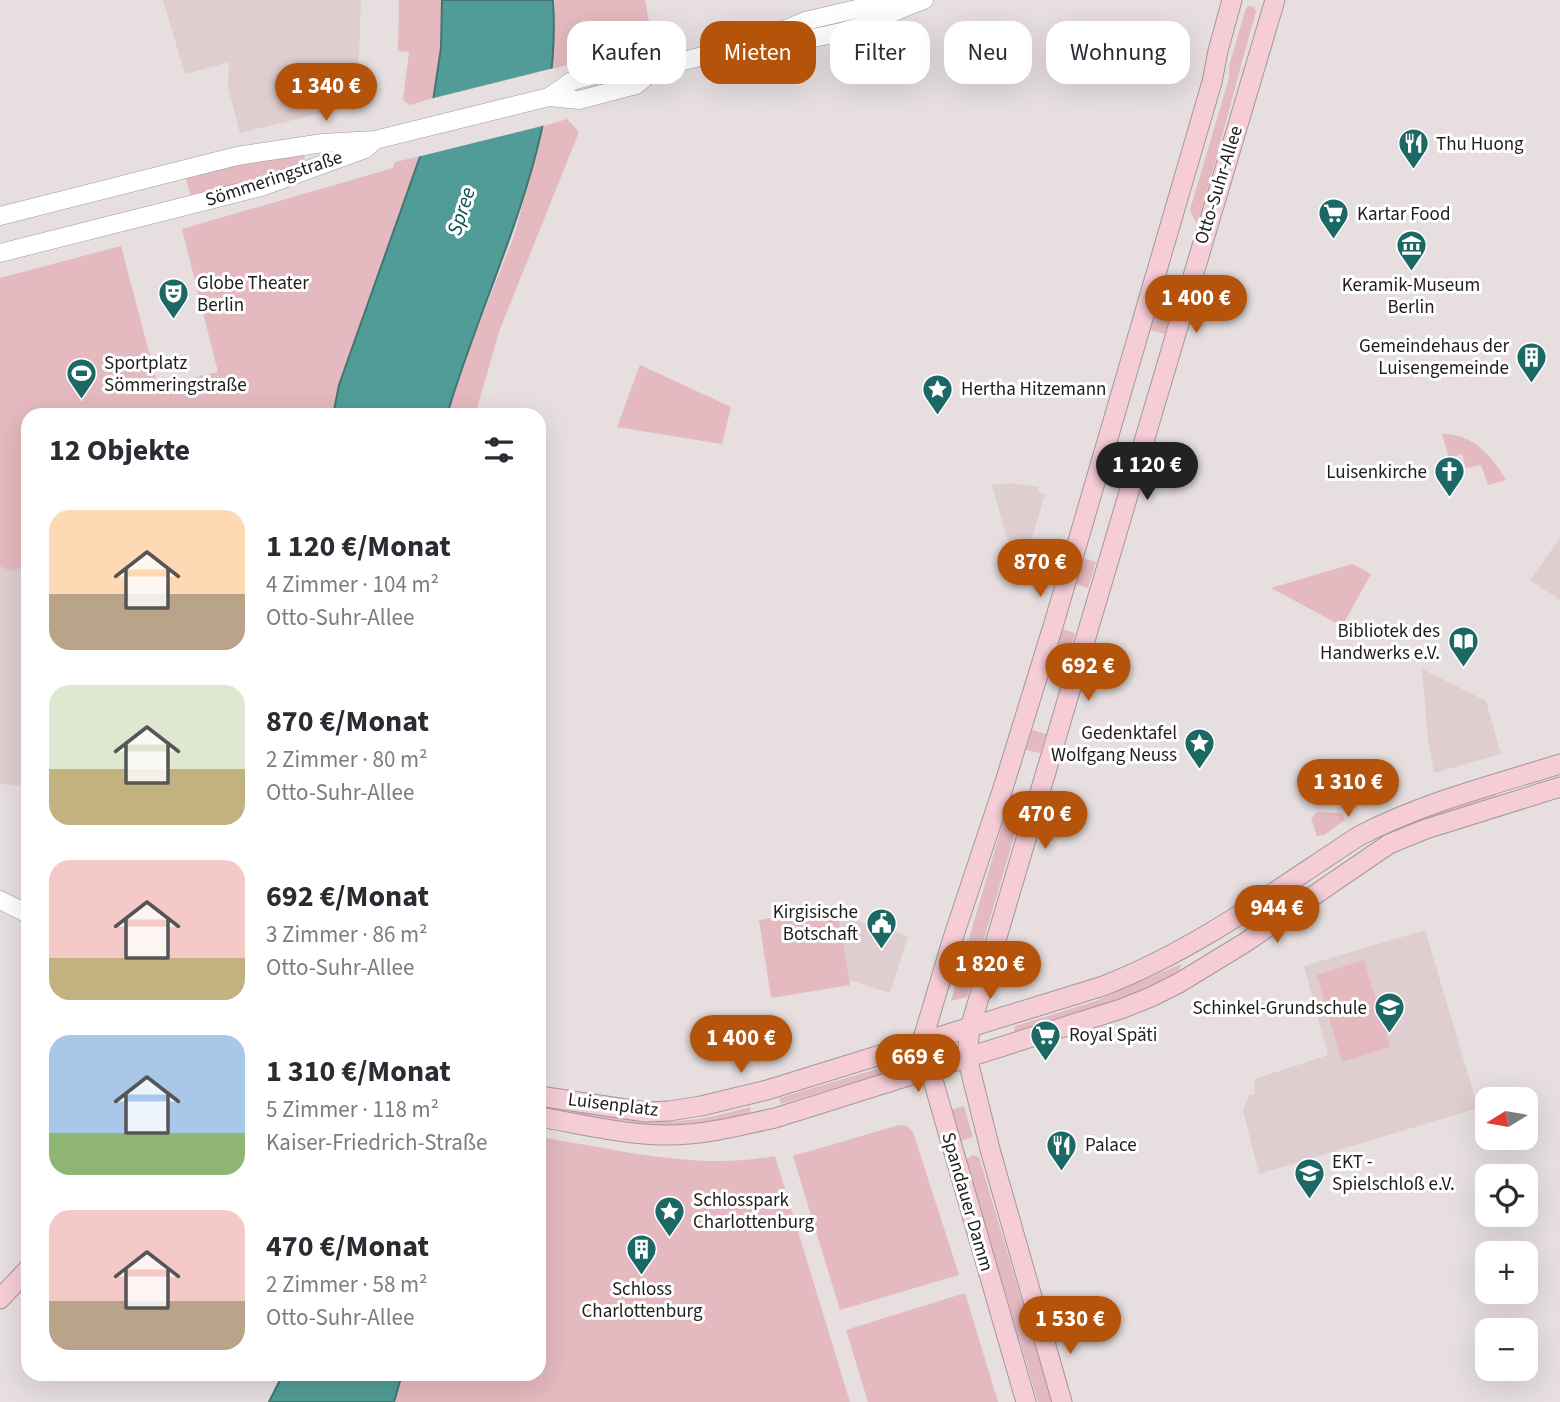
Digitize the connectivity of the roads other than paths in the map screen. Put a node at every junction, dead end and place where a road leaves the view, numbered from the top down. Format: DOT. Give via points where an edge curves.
graph roads {
  1 [pos="924,0"];
  2 [pos="1232,0"];
  3 [pos="1275,0"];
  4 [pos="375,140"];
  5 [pos="0,216"];
  6 [pos="0,253"];
  7 [pos="1560,764"];
  8 [pos="1560,787"];
  9 [pos="0,900"];
  10 [pos="21,910"];
  11 [pos="970,1028"];
  12 [pos="922,1042"];
  13 [pos="967,1057"];
  14 [pos="928,1070"];
  15 [pos="546,1097"];
  16 [pos="546,1118"];
  17 [pos="21,1276"];
  18 [pos="0,1299"];
  19 [pos="1026,1402"];
  20 [pos="1062,1402"];
  1 -- 4 [label="street" via="861,8 801,23 753,43 657,68 636,85 579,100 571,90"];
  2 -- 12 [label="main road, Otto-Suhr-Allee" via="1209,95 1056,614"];
  3 -- 11 [label="main road, Otto-Suhr-Allee"];
  4 -- 5 [label="street, Sömmeringstraße" via="237,156"];
  4 -- 6 [label="street, Sömmeringstraße" via="365,149 261,187"];
  7 -- 11 [label="main road, Luisenplatz" via="1377,827 1203,938 1144,970"];
  8 -- 13 [label="main road, Luisenplatz" via="1389,844 1246,942 1151,997"];
  9 -- 10 [label="street"];
  11 -- 12 [label="main road, Luisenplatz"];
  11 -- 13 [label="main road, Otto-Suhr-Allee"];
  12 -- 14 [label="main road, Spandauer Damm"];
  12 -- 15 [label="main road, Luisenplatz" via="767,1090 684,1110 646,1112"];
  13 -- 14 [label="main road, Luisenplatz"];
  13 -- 20 [label="main road, Spandauer Damm"];
  14 -- 16 [label="main road, Luisenplatz" via="775,1118 690,1134 651,1135"];
  14 -- 19 [label="main road, Spandauer Damm"];
  17 -- 18 [label="main road"];
}
